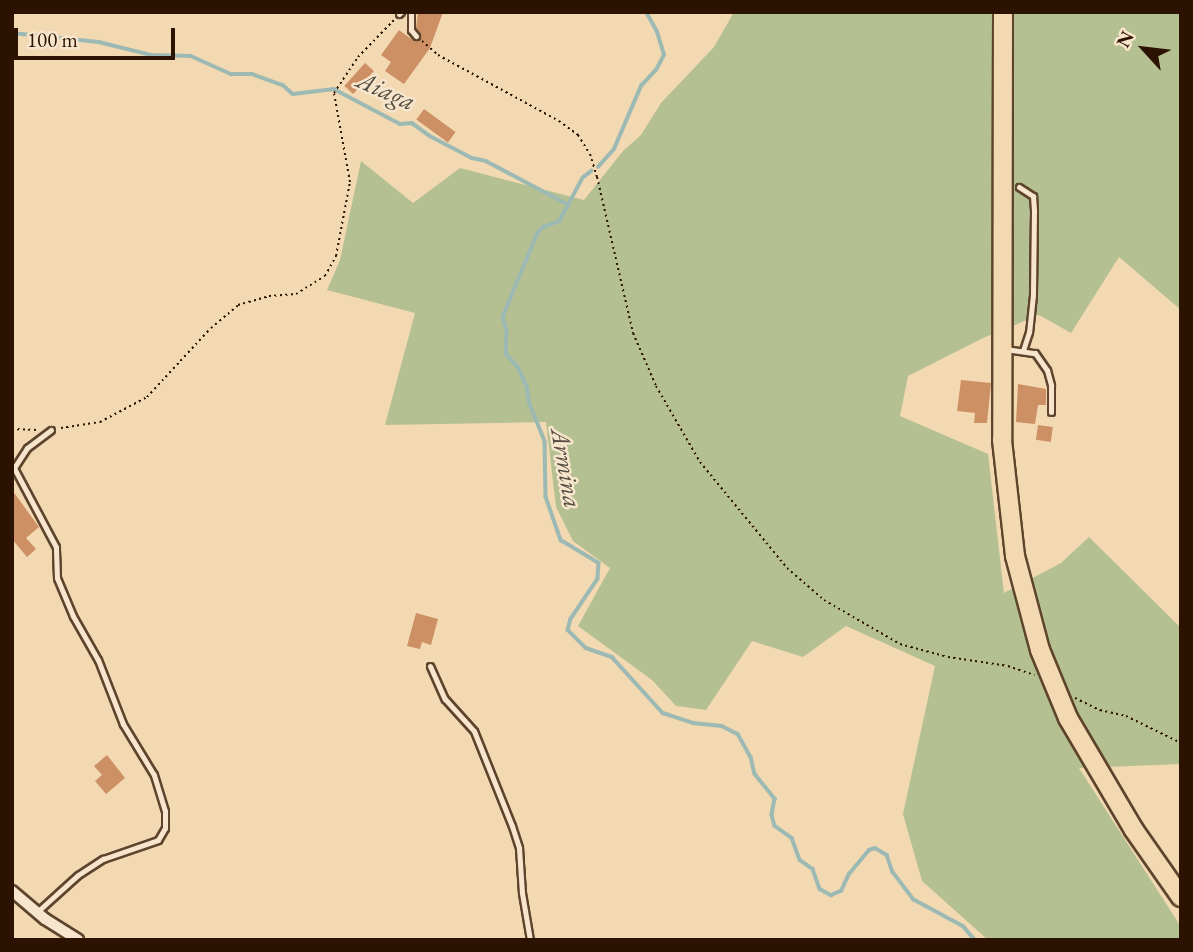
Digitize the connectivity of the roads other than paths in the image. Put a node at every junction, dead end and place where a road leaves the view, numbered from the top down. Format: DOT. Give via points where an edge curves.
graph roads {
  1 [pos="411,12"];
  2 [pos="1003,12"];
  3 [pos="416,36"];
  4 [pos="1019,187"];
  5 [pos="1002,349"];
  6 [pos="1023,350"];
  7 [pos="1051,412"];
  8 [pos="51,430"];
  9 [pos="430,666"];
  10 [pos="12,891"];
  11 [pos="1181,897"];
  12 [pos="37,912"];
  13 [pos="78,940"];
  14 [pos="530,940"];
  1 -- 3 [label="lane" via="411,30"];
  2 -- 5 [label="main road"];
  4 -- 6 [label="lane" via="1033,196 1034,211 1033,295"];
  5 -- 6 [label="lane"];
  5 -- 11 [label="main road" via="1002,440 1009,518 1027,607 1054,685 1092,763"];
  6 -- 7 [label="lane" via="1035,353 1047,370"];
  8 -- 12 [label="lane" via="27,448 14,468 57,547 57,578 73,616 98,660 123,724 154,775 165,828 158,840 103,859 78,875"];
  9 -- 14 [label="lane" via="445,699 474,731 512,826"];
  10 -- 12 [label="street"];
  12 -- 13 [label="street"];
}
